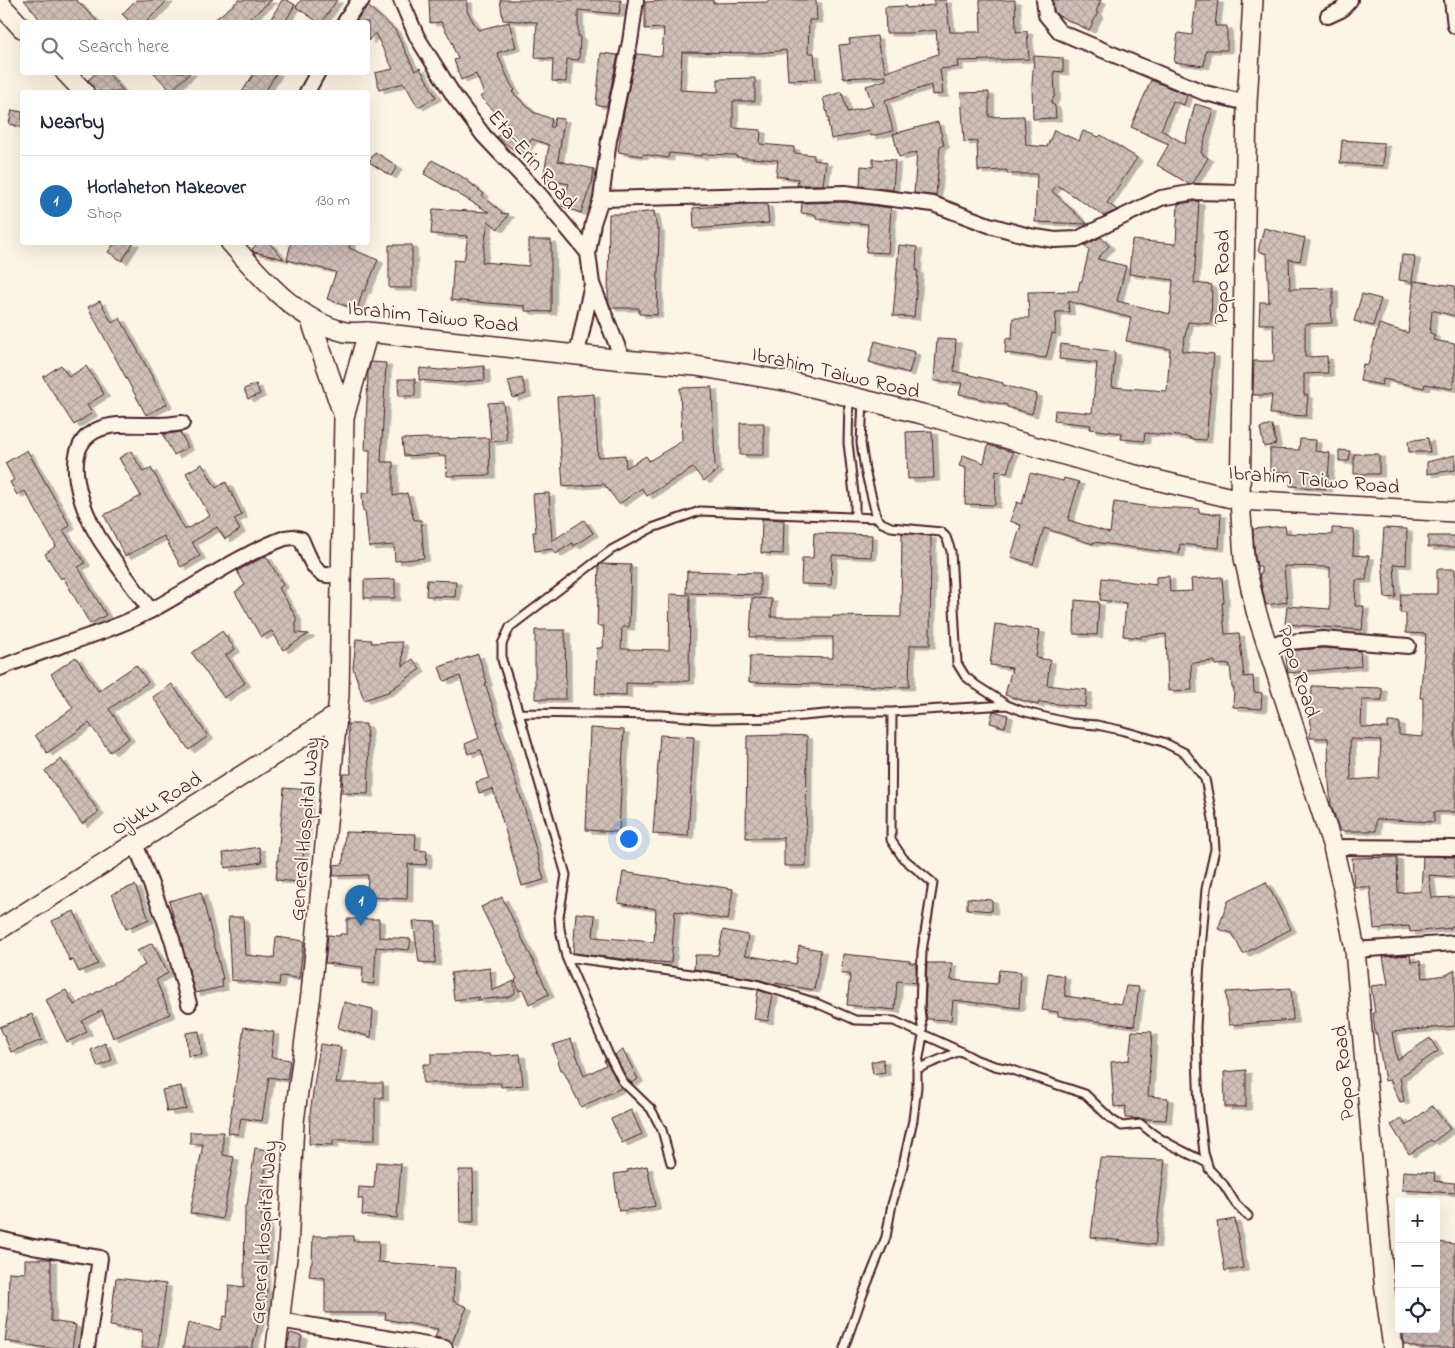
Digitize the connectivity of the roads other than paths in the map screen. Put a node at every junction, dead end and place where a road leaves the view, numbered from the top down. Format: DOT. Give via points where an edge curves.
graph roads {
  1 [pos="362,0"];
  2 [pos="401,0"];
  3 [pos="636,0"];
  4 [pos="1044,0"];
  5 [pos="1254,0"];
  6 [pos="1350,0"];
  7 [pos="1452,0"];
  8 [pos="0,4"];
  9 [pos="1328,16"];
  10 [pos="346,20"];
  11 [pos="20,26"];
  12 [pos="1455,26"];
  13 [pos="68,75"];
  14 [pos="316,75"];
  15 [pos="82,90"];
  16 [pos="309,90"];
  17 [pos="1247,103"];
  18 [pos="1245,193"];
  19 [pos="601,199"];
  20 [pos="233,245"];
  21 [pos="588,253"];
  22 [pos="592,284"];
  23 [pos="310,318"];
  24 [pos="368,332"];
  25 [pos="577,354"];
  26 [pos="623,360"];
  27 [pos="856,399"];
  28 [pos="344,417"];
  29 [pos="182,423"];
  30 [pos="1240,500"];
  31 [pos="1455,512"];
  32 [pos="854,517"];
  33 [pos="878,518"];
  34 [pos="342,570"];
  35 [pos="150,610"];
  36 [pos="1266,644"];
  37 [pos="1408,646"];
  38 [pos="0,668"];
  39 [pos="1007,705"];
  40 [pos="892,712"];
  41 [pos="519,713"];
  42 [pos="337,715"];
  43 [pos="135,843"];
  44 [pos="1333,847"];
  45 [pos="1455,848"];
  46 [pos="0,929"];
  47 [pos="1455,943"];
  48 [pos="1355,950"];
  49 [pos="566,957"];
  50 [pos="189,1004"];
  51 [pos="923,1035"];
  52 [pos="960,1050"];
  53 [pos="917,1068"];
  54 [pos="671,1163"];
  55 [pos="1207,1163"];
  56 [pos="1248,1216"];
  57 [pos="0,1239"];
  58 [pos="279,1320"];
  59 [pos="87,1348"];
  60 [pos="276,1348"];
  61 [pos="445,1348"];
  62 [pos="844,1348"];
  63 [pos="1393,1348"];
  1 -- 10 [label="street"];
  2 -- 21 [label="street, Eta-Erin Road" via="417,37 454,96 484,136 540,194"];
  3 -- 19 [label="street"];
  4 -- 17 [label="street" via="1046,16 1060,32 1205,93"];
  5 -- 17 [label="main road, Popo Road"];
  6 -- 9 [label="street" via="1341,10"];
  7 -- 12 [label="street"];
  8 -- 11 [label="main road"];
  13 -- 15 [label="main road"];
  14 -- 16 [label="street"];
  17 -- 18 [label="main road, Popo Road"];
  18 -- 19 [label="street" via="1195,192 1161,198 1077,239 1056,240 989,225 933,204 845,193"];
  18 -- 30 [label="main road, Popo Road"];
  19 -- 21 [label="street"];
  20 -- 23 [label="main road, Ibrahim Taiwo Road" via="269,286"];
  21 -- 22 [label="street"];
  22 -- 25 [label="street"];
  22 -- 26 [label="street"];
  23 -- 24 [label="main road, Ibrahim Taiwo Road" via="346,332"];
  23 -- 28 [label="main road, General Hospital Way"];
  24 -- 25 [label="main road, Ibrahim Taiwo Road"];
  24 -- 28 [label="main road"];
  25 -- 26 [label="main road, Ibrahim Taiwo Road"];
  26 -- 27 [label="main road, Ibrahim Taiwo Road" via="696,366 791,382"];
  27 -- 30 [label="main road, Ibrahim Taiwo Road" via="922,414 1127,473"];
  27 -- 32 [label="lane" via="848,443"];
  27 -- 33 [label="lane" via="865,470"];
  28 -- 34 [label="main road, General Hospital Way"];
  29 -- 35 [label="street" via="108,426 82,441 77,451 77,481 98,537"];
  30 -- 31 [label="main road, Ibrahim Taiwo Road"];
  30 -- 36 [label="main road, Popo Road" via="1244,558"];
  32 -- 33 [label="lane"];
  32 -- 41 [label="lane" via="700,511 652,528 611,550 510,627 502,644 502,660"];
  33 -- 39 [label="lane" via="891,527 941,532 946,537 950,550 957,663 976,686"];
  34 -- 35 [label="street" via="321,574 315,569 301,540 285,538 197,582"];
  34 -- 42 [label="main road, General Hospital Way"];
  35 -- 38 [label="street" via="110,629"];
  36 -- 37 [label="street" via="1323,639"];
  36 -- 44 [label="main road, Popo Road"];
  39 -- 40 [label="lane"];
  39 -- 55 [label="lane" via="1022,712 1097,725 1163,742 1185,753 1205,779 1215,848 1206,889 1196,1027 1199,1110"];
  40 -- 41 [label="lane" via="712,719"];
  40 -- 51 [label="lane" via="891,840 903,858 933,884 922,951 920,1008"];
  41 -- 49 [label="lane" via="566,875 559,916"];
  42 -- 43 [label="main road, Ojuku Road"];
  42 -- 58 [label="main road, General Hospital Way" via="311,994 294,1122 288,1250"];
  43 -- 46 [label="main road, Ojuku Road"];
  43 -- 50 [label="street" via="172,939"];
  44 -- 45 [label="street"];
  44 -- 48 [label="main road, Popo Road"];
  47 -- 48 [label="street"];
  48 -- 63 [label="main road, Popo Road" via="1384,1282"];
  49 -- 51 [label="lane" via="756,984 814,1002 855,1020 894,1021"];
  49 -- 54 [label="lane" via="624,1082 651,1109 662,1130"];
  51 -- 52 [label="lane"];
  51 -- 53 [label="lane"];
  52 -- 53 [label="lane"];
  52 -- 55 [label="lane" via="986,1063 1085,1094 1122,1126 1141,1124 1171,1146"];
  53 -- 62 [label="lane" via="913,1120 886,1237"];
  55 -- 56 [label="lane"];
  57 -- 59 [label="street" via="100,1258"];
  58 -- 60 [label="main road, General Hospital Way"];
  58 -- 61 [label="street"];
}
